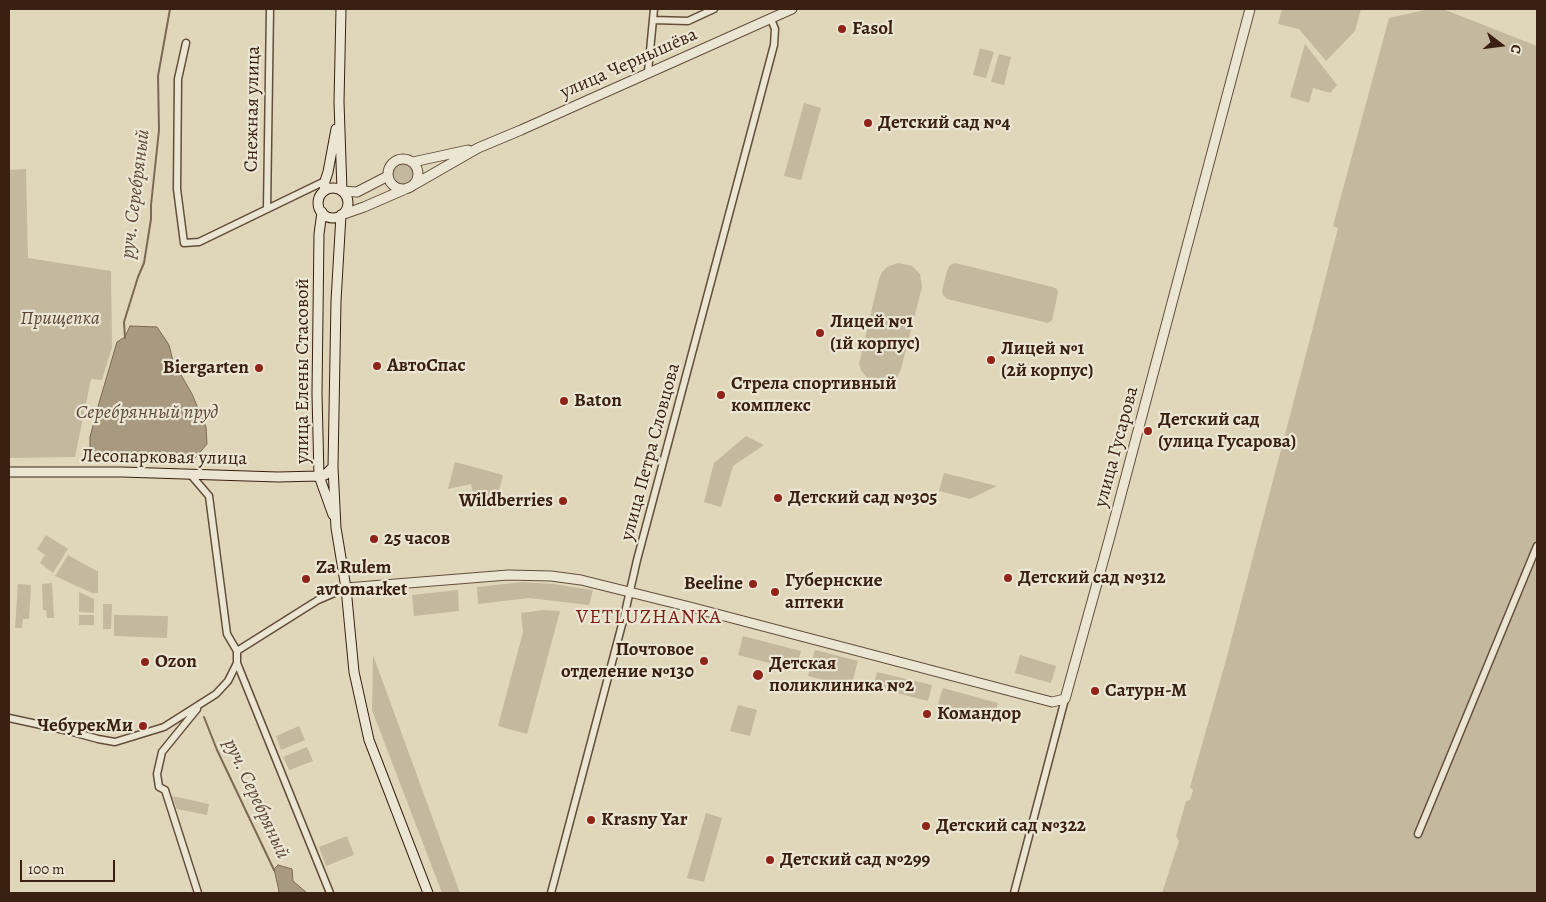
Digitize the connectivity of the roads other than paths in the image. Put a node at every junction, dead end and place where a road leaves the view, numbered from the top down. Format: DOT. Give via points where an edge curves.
graph roads {
  1 [pos="270,9"];
  2 [pos="341,9"];
  3 [pos="654,9"];
  4 [pos="714,9"];
  5 [pos="792,9"];
  6 [pos="1250,9"];
  7 [pos="771,19"];
  8 [pos="653,20"];
  9 [pos="186,43"];
  10 [pos="648,72"];
  11 [pos="340,102"];
  12 [pos="478,148"];
  13 [pos="413,162"];
  14 [pos="388,176"];
  15 [pos="324,181"];
  16 [pos="410,187"];
  17 [pos="324,191"];
  18 [pos="342,191"];
  19 [pos="267,209"];
  20 [pos="322,212"];
  21 [pos="342,215"];
  22 [pos="333,467"];
  23 [pos="9,472"];
  24 [pos="191,475"];
  25 [pos="319,476"];
  26 [pos="336,528"];
  27 [pos="1537,546"];
  28 [pos="346,588"];
  29 [pos="629,592"];
  30 [pos="237,651"];
  31 [pos="237,663"];
  32 [pos="1065,699"];
  33 [pos="200,705"];
  34 [pos="9,718"];
  35 [pos="1418,834"];
  36 [pos="198,893"];
  37 [pos="330,893"];
  38 [pos="428,893"];
  39 [pos="551,893"];
  40 [pos="1014,893"];
  1 -- 19 [label="street, Снежная улица"];
  2 -- 11 [label="street"];
  3 -- 8 [label="street"];
  4 -- 8 [label="street" via="688,21"];
  5 -- 7 [label="street, улица Чернышёва"];
  6 -- 32 [label="street, улица Гусарова"];
  7 -- 10 [label="street, улица Чернышёва"];
  7 -- 29 [label="street, улица Петра Словцова" via="775,29 774,45"];
  8 -- 10 [label="street"];
  9 -- 19 [label="street" via="178,79 177,189 184,243 199,242"];
  10 -- 12 [label="street, улица Чернышёва"];
  11 -- 15 [label="street" via="334,147"];
  11 -- 18 [label="street"];
  12 -- 13 [label="street, улица Чернышёва"];
  12 -- 16 [label="street, улица Чернышёва"];
  13 -- 14 [label="street, улица Чернышёва" via="397,160"];
  13 -- 16 [label="street" via="419,177"];
  14 -- 16 [label="street" via="397,189"];
  14 -- 18 [label="street, улица Чернышёва" via="357,192"];
  15 -- 17 [label="street"];
  15 -- 19 [label="street"];
  16 -- 21 [label="street, улица Чернышёва"];
  17 -- 18 [label="street" via="333,188"];
  17 -- 20 [label="street" via="319,198"];
  18 -- 21 [label="street" via="348,203"];
  20 -- 21 [label="street" via="329,217"];
  20 -- 25 [label="street, улица Елены Стасовой" via="317,386"];
  21 -- 22 [label="street, улица Елены Стасовой" via="336,301"];
  22 -- 25 [label="street" via="326,475"];
  22 -- 26 [label="street, улица Елены Стасовой"];
  23 -- 24 [label="street, Лесопарковая улица"];
  24 -- 25 [label="street, Лесопарковая улица"];
  24 -- 30 [label="street" via="210,496 227,634"];
  25 -- 26 [label="street, улица Елены Стасовой"];
  26 -- 28 [label="street, улица Елены Стасовой"];
  27 -- 35 [label="street"];
  28 -- 29 [label="street" via="517,575 581,580"];
  28 -- 30 [label="street" via="318,600"];
  28 -- 38 [label="street, улица Елены Стасовой" via="354,672 369,740"];
  29 -- 32 [label="street" via="1052,702"];
  29 -- 39 [label="street, улица Петра Словцова"];
  30 -- 31 [label="street"];
  31 -- 33 [label="street" via="216,694"];
  31 -- 37 [label="street"];
  32 -- 40 [label="street, улица Гусарова"];
  33 -- 34 [label="street" via="164,728 115,742"];
  33 -- 36 [label="street" via="160,757 156,774 159,787 165,790"];
}
